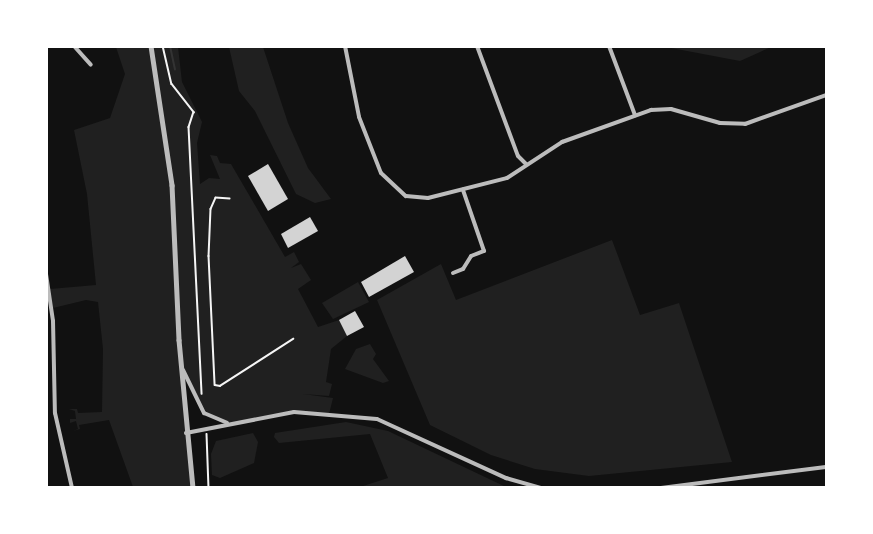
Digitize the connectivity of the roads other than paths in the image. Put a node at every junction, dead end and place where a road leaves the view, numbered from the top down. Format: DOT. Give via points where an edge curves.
graph roads {
  1 [pos="74,46"];
  2 [pos="151,46"];
  3 [pos="345,46"];
  4 [pos="477,46"];
  5 [pos="609,46"];
  6 [pos="91,65"];
  7 [pos="826,95"];
  8 [pos="635,115"];
  9 [pos="526,164"];
  10 [pos="463,190"];
  11 [pos="453,273"];
  12 [pos="46,274"];
  13 [pos="181,364"];
  14 [pos="233,424"];
  15 [pos="186,433"];
  16 [pos="826,467"];
  17 [pos="72,488"];
  18 [pos="194,488"];
  19 [pos="541,488"];
  20 [pos="661,488"];
  1 -- 6 [label="street"];
  2 -- 13 [label="street" via="169,164"];
  3 -- 10 [label="street" via="359,117 381,173 406,196 428,198"];
  4 -- 9 [label="street" via="518,156"];
  5 -- 8 [label="street"];
  7 -- 8 [label="street" via="745,124 720,123 671,109"];
  8 -- 9 [label="street" via="562,142"];
  9 -- 10 [label="street" via="507,178"];
  10 -- 11 [label="street" via="484,251 471,256 463,269"];
  12 -- 17 [label="street" via="53,321 55,413"];
  13 -- 14 [label="street" via="204,413"];
  13 -- 15 [label="street"];
  14 -- 15 [label="street"];
  14 -- 19 [label="street" via="294,412 377,419 506,478"];
  15 -- 18 [label="street"];
  16 -- 20 [label="street"];
}
